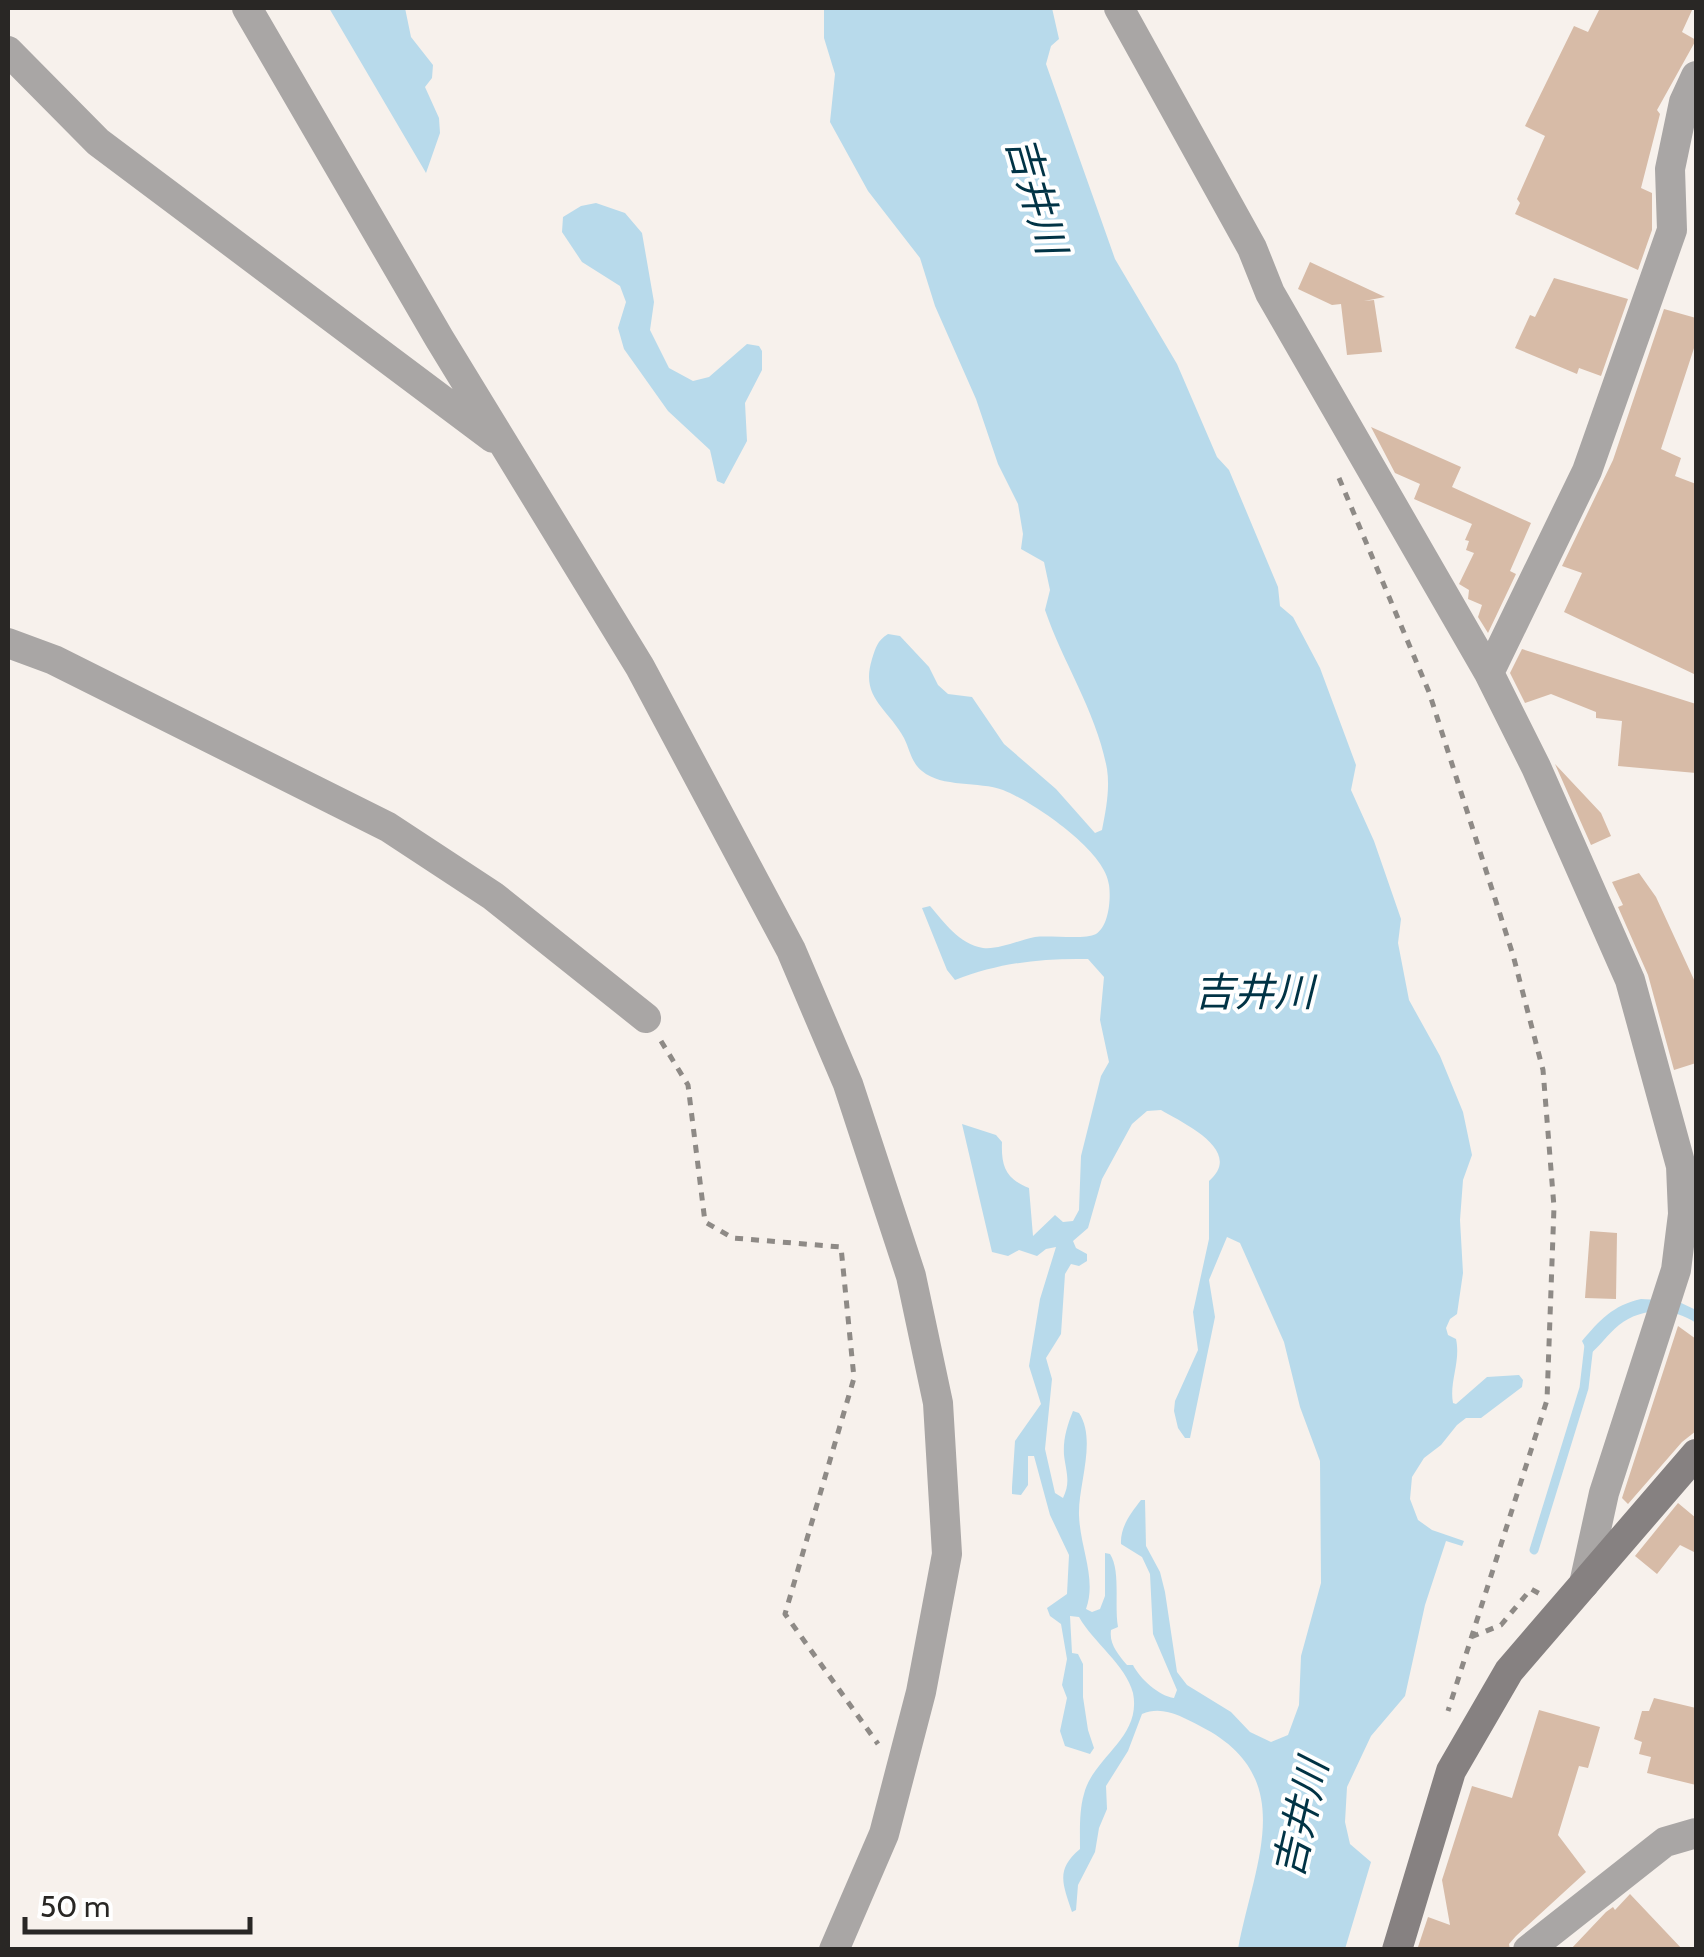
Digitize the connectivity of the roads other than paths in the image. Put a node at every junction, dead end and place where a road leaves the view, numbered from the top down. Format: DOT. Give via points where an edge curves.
graph roads {
  1 [pos="247,8"];
  2 [pos="1119,8"];
  3 [pos="8,51"];
  4 [pos="1696,76"];
  5 [pos="507,448"];
  6 [pos="8,643"];
  7 [pos="1490,674"];
  8 [pos="646,1018"];
  9 [pos="1696,1454"];
  10 [pos="1584,1584"];
  11 [pos="1696,1833"];
  12 [pos="834,1950"];
  13 [pos="1396,1950"];
  14 [pos="1528,1950"];
  1 -- 5 [label="street"];
  2 -- 7 [label="street" via="1252,248 1270,293"];
  3 -- 5 [label="street" via="98,142"];
  4 -- 7 [label="street" via="1670,169 1672,230 1587,471"];
  5 -- 12 [label="street" via="640,667 792,950 848,1084 910,1276 938,1403 947,1554 921,1692 884,1834"];
  6 -- 8 [label="street" via="388,827 493,896"];
  7 -- 10 [label="street" via="1630,980 1680,1166 1684,1214 1676,1270 1604,1493"];
  9 -- 10 [label="street"];
  10 -- 13 [label="street" via="1509,1671 1452,1771"];
  11 -- 14 [label="street" via="1665,1842"];
}
